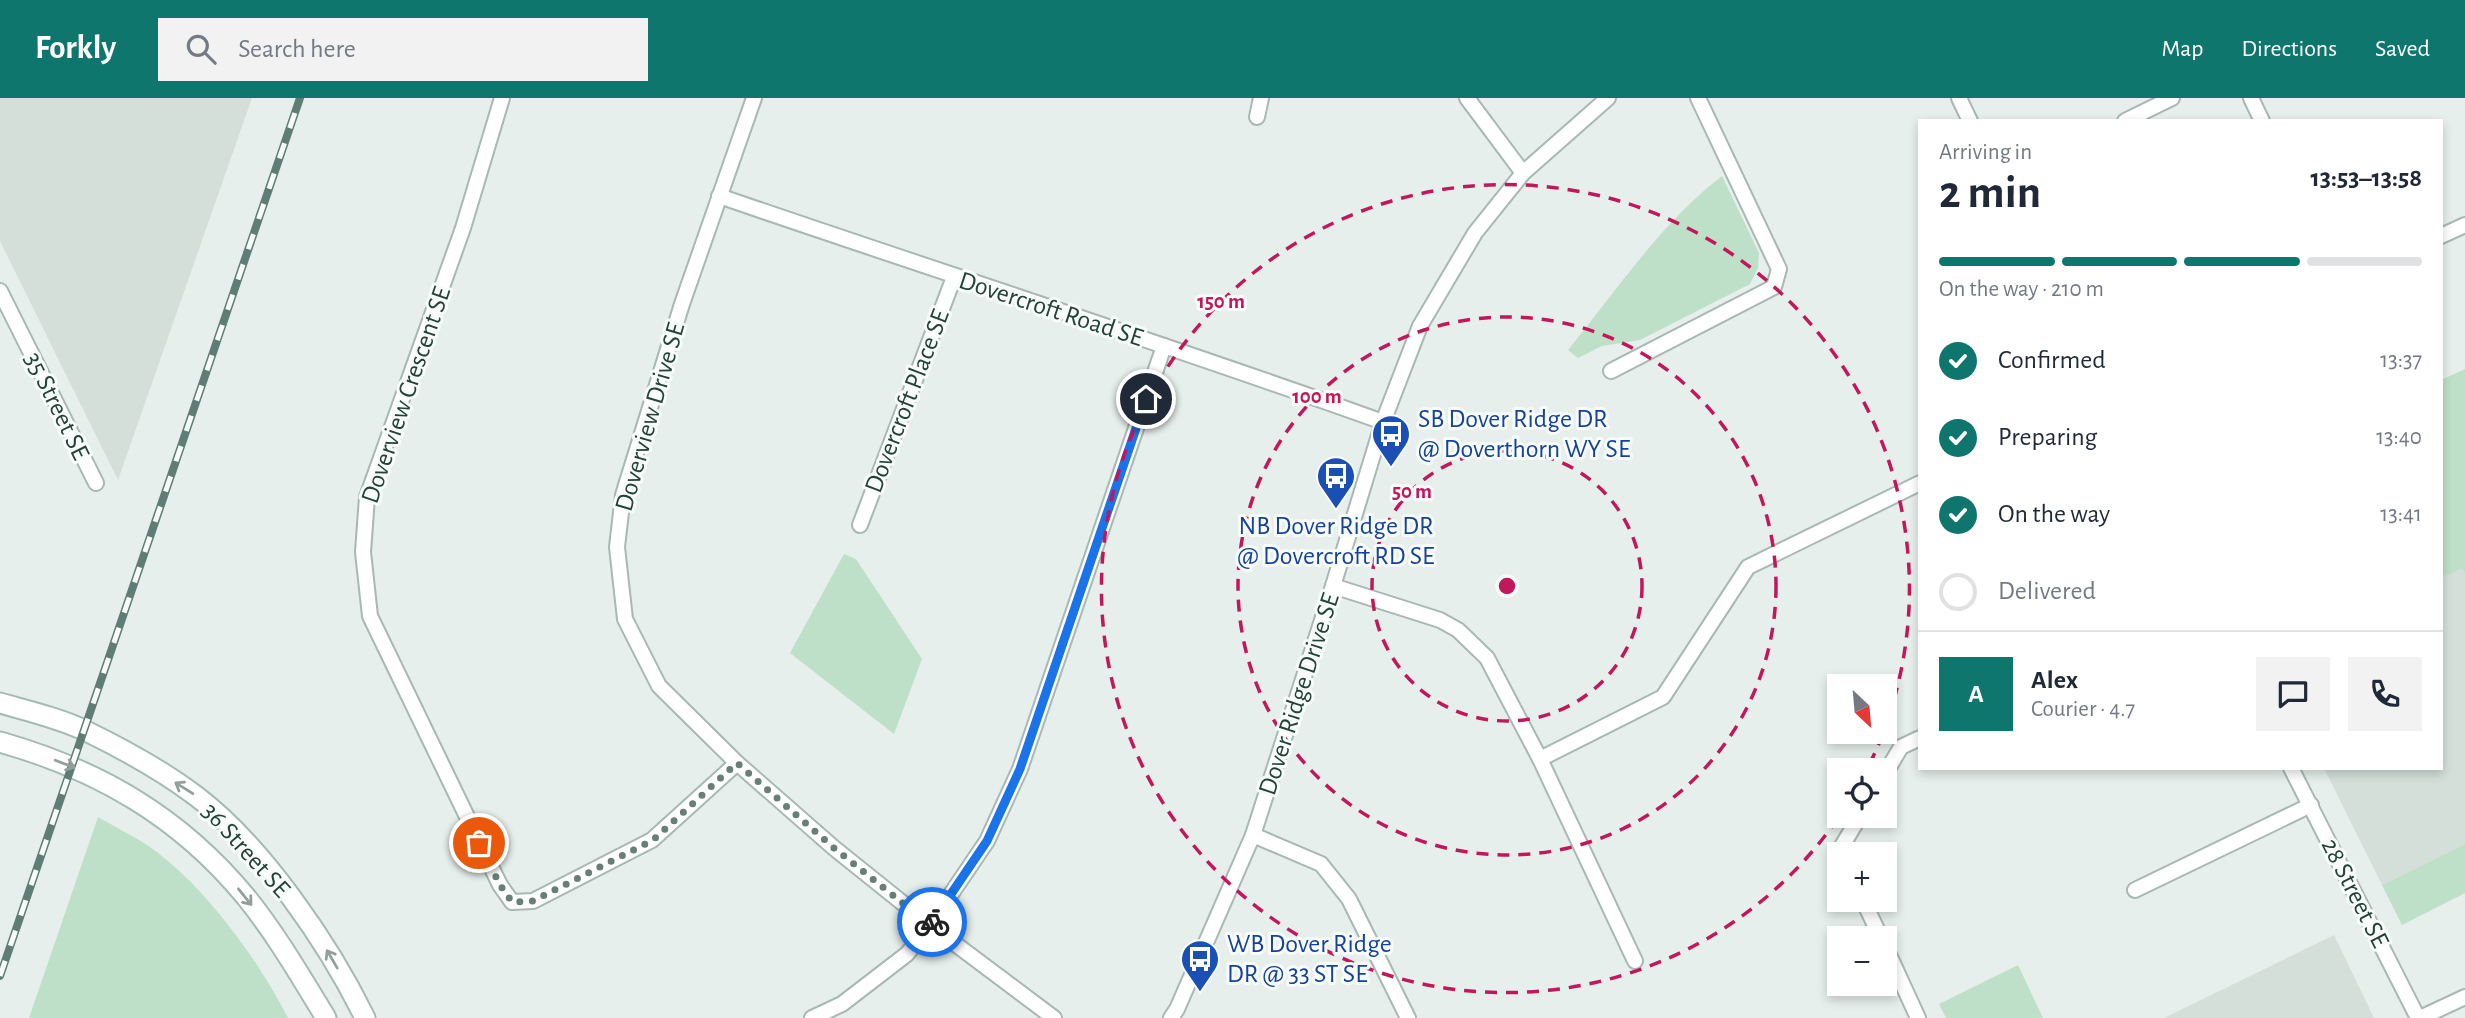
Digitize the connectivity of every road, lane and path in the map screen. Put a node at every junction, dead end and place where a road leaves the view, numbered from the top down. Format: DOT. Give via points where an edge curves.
graph roads {
  1 [pos="502,98"];
  2 [pos="754,98"];
  3 [pos="1261,98"];
  4 [pos="1467,98"];
  5 [pos="1608,98"];
  6 [pos="1698,98"];
  7 [pos="1959,98"];
  8 [pos="2172,98"];
  9 [pos="2251,98"];
  10 [pos="1257,117"];
  11 [pos="1969,119"];
  12 [pos="2129,119"];
  13 [pos="2261,119"];
  14 [pos="1523,173"];
  15 [pos="719,196"];
  16 [pos="2465,225"];
  17 [pos="2443,235"];
  18 [pos="954,277"];
  19 [pos="0,291"];
  20 [pos="1164,346"];
  21 [pos="1611,370"];
  22 [pos="1383,422"];
  23 [pos="96,484"];
  24 [pos="1918,484"];
  25 [pos="860,525"];
  26 [pos="1333,586"];
  27 [pos="0,703"];
  28 [pos="1918,739"];
  29 [pos="0,742"];
  30 [pos="1894,758"];
  31 [pos="1540,759"];
  32 [pos="737,763"];
  33 [pos="2292,770"];
  34 [pos="2311,806"];
  35 [pos="1253,835"];
  36 [pos="2135,890"];
  37 [pos="930,925"];
  38 [pos="1635,961"];
  39 [pos="1897,971"];
  40 [pos="2465,997"];
  41 [pos="326,1018"];
  42 [pos="365,1018"];
  43 [pos="812,1018"];
  44 [pos="1054,1018"];
  45 [pos="1171,1018"];
  46 [pos="1408,1018"];
  47 [pos="1919,1018"];
  48 [pos="2419,1018"];
  1 -- 32 [label="street, Doverview Crescent SE" via="463,228 367,498 363,552 370,616 512,902 533,901 653,840"];
  2 -- 15 [label="street, Doverview Drive SE"];
  3 -- 10 [label="street"];
  4 -- 14 [label="street"];
  5 -- 14 [label="street, Dover Ridge Drive SE"];
  6 -- 21 [label="street" via="1779,269 1777,278 1774,287"];
  7 -- 11 [label="street"];
  8 -- 12 [label="street"];
  9 -- 13 [label="street"];
  14 -- 22 [label="street, Dover Ridge Drive SE" via="1475,233 1420,326"];
  15 -- 18 [label="street, Dovercroft Road SE"];
  15 -- 32 [label="street, Doverview Drive SE" via="623,495 617,547 625,619 659,686"];
  16 -- 17 [label="street"];
  18 -- 20 [label="street, Dovercroft Road SE"];
  18 -- 25 [label="street, Dovercroft Place SE"];
  19 -- 23 [label="street, 35 Street SE"];
  20 -- 22 [label="street, Dovercroft Road SE"];
  20 -- 37 [label="street" via="1020,769 987,841"];
  22 -- 26 [label="street, Dover Ridge Drive SE"];
  24 -- 31 [label="street" via="1748,567 1663,697"];
  26 -- 31 [label="street" via="1458,630 1487,658"];
  26 -- 35 [label="street, Dover Ridge Drive SE"];
  42 -- 27 [label="main road, 36 Street SE, one-way" via="321,940 231,826 195,795 84,730"];
  28 -- 30 [label="street" via="1901,747"];
  29 -- 41 [label="main road, 36 Street SE, one-way" via="72,766 125,793 206,853 247,898"];
  31 -- 38 [label="street"];
  32 -- 37 [label="street, Doverview Drive SE"];
  33 -- 34 [label="street, 28 Street SE"];
  34 -- 36 [label="street"];
  34 -- 48 [label="street, 28 Street SE"];
  35 -- 45 [label="street, Dover Ridge Drive SE"];
  35 -- 46 [label="street" via="1321,864 1349,899"];
  37 -- 43 [label="street" via="907,954 842,1004"];
  37 -- 44 [label="street, Doverview Drive SE"];
  39 -- 47 [label="street"];
  40 -- 48 [label="street"];
}
